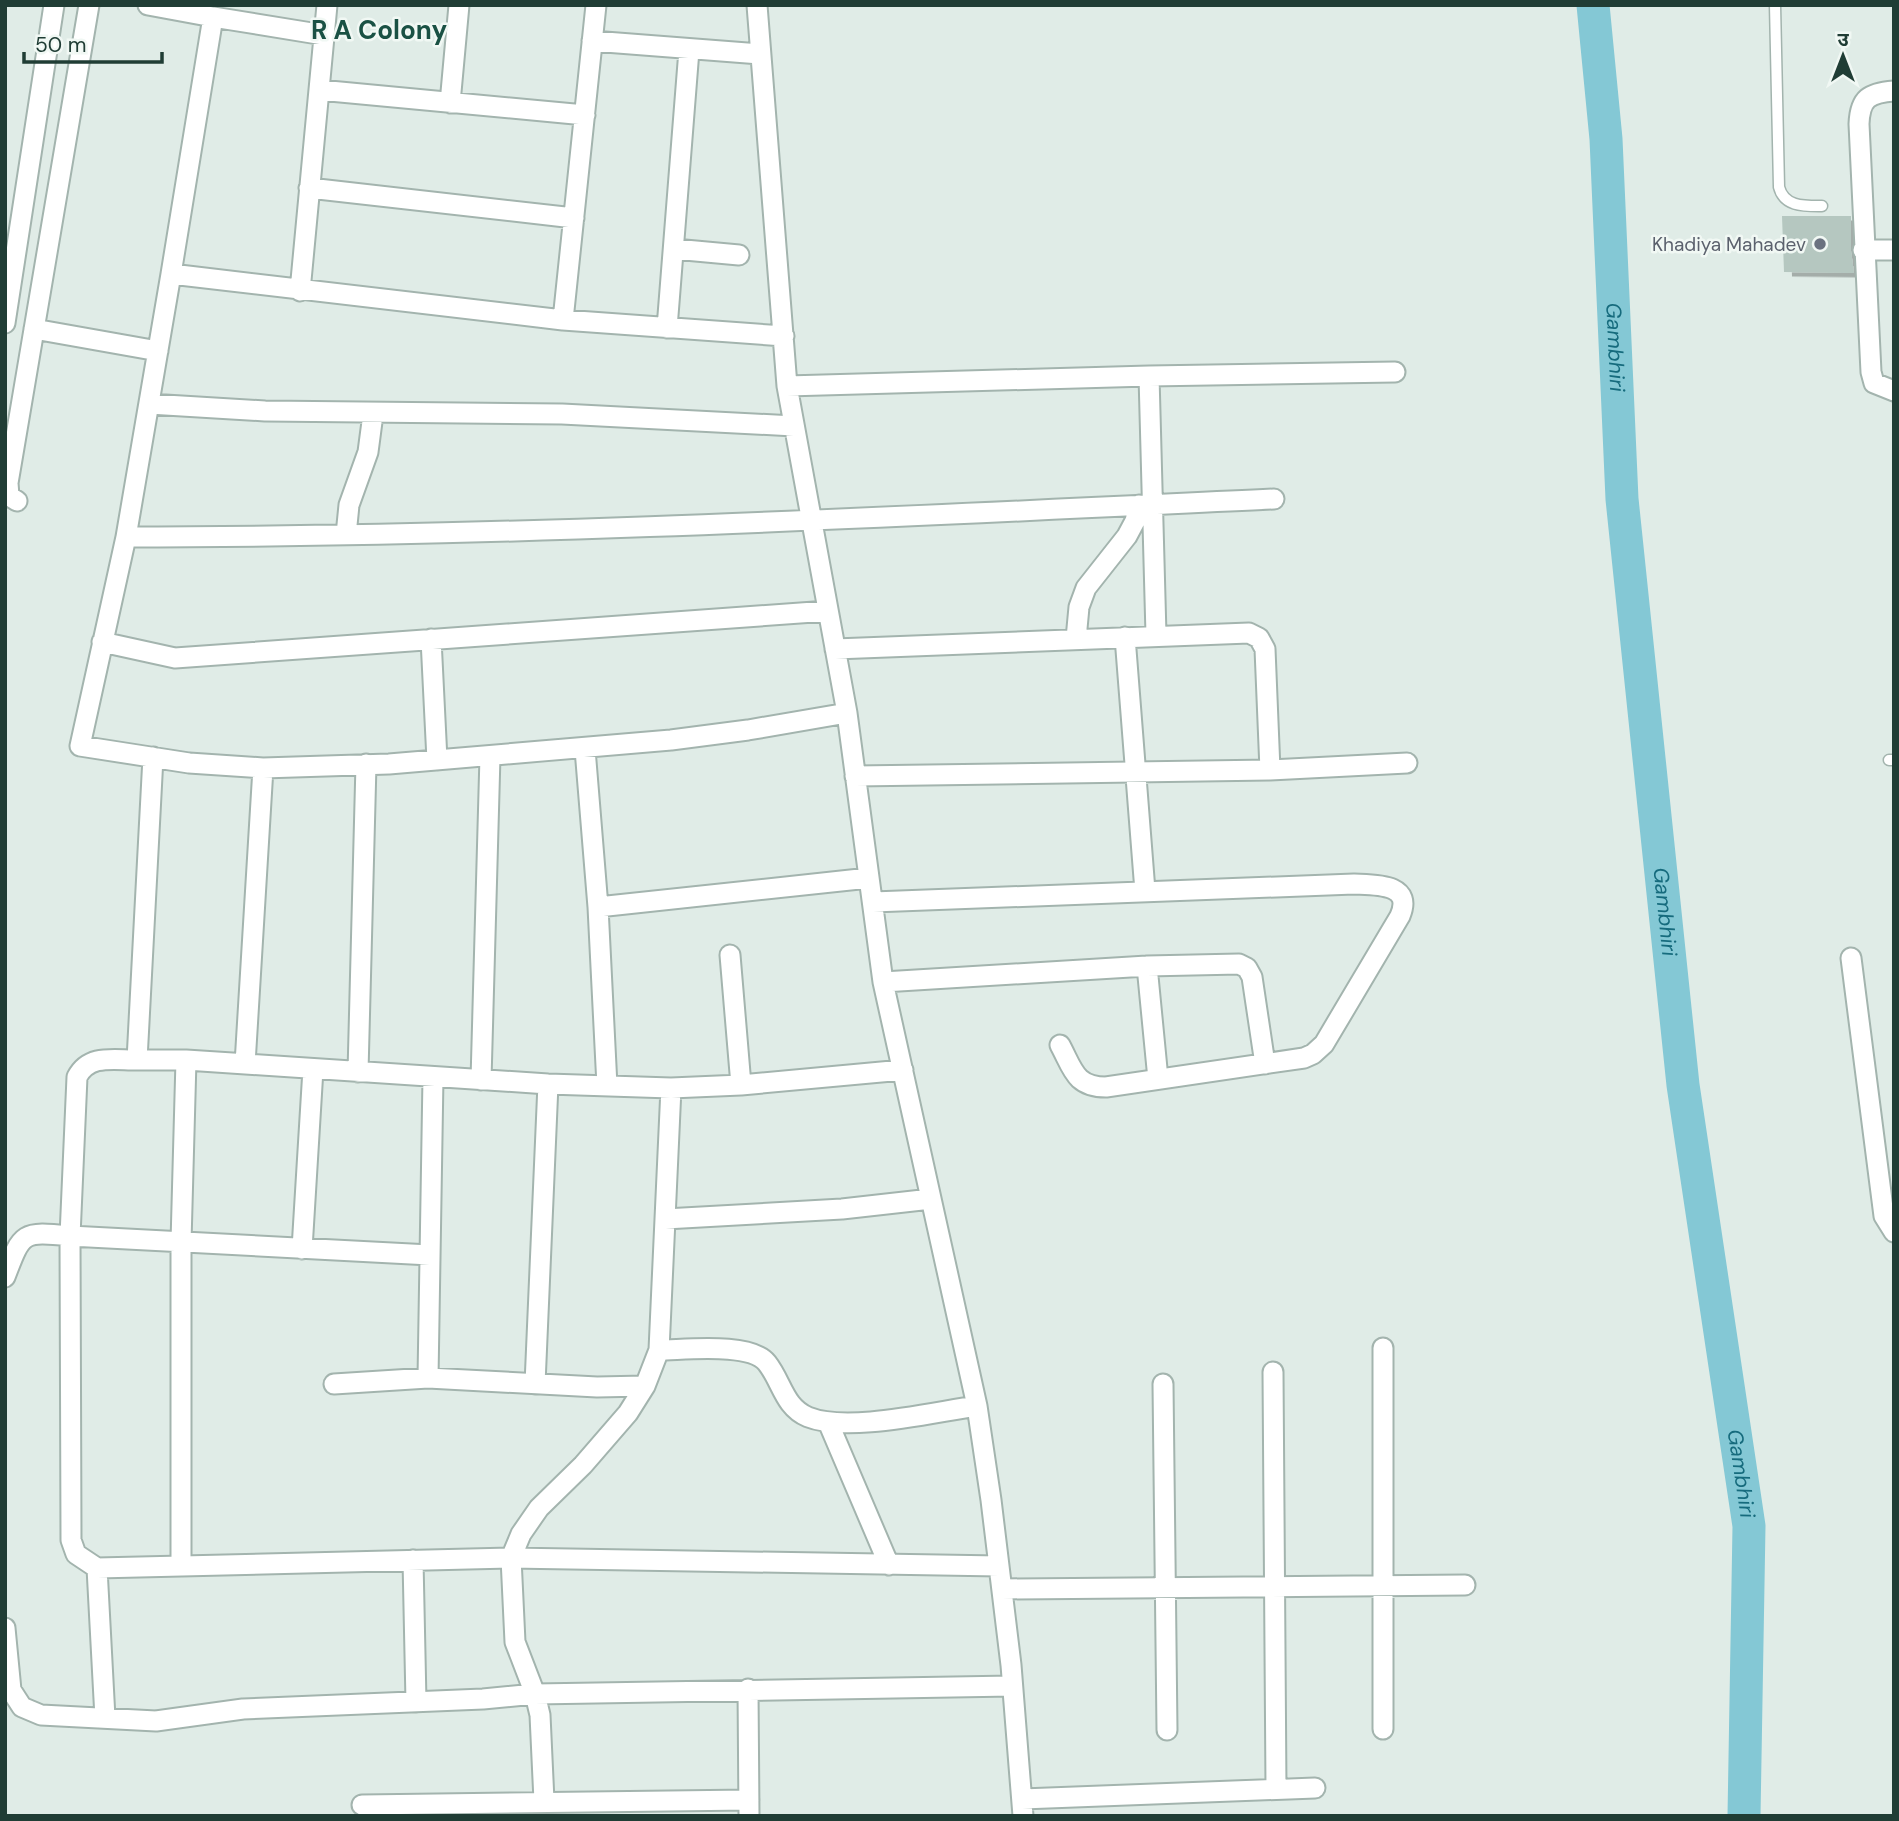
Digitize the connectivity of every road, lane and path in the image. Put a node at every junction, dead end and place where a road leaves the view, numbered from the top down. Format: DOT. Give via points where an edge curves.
graph roads {
  1 [pos="54,5"];
  2 [pos="89,5"];
  3 [pos="148,5"];
  4 [pos="327,5"];
  5 [pos="459,5"];
  6 [pos="596,5"];
  7 [pos="757,5"];
  8 [pos="1776,5"];
  9 [pos="213,17"];
  10 [pos="324,35"];
  11 [pos="592,41"];
  12 [pos="690,50"];
  13 [pos="760,54"];
  14 [pos="318,90"];
  15 [pos="1894,91"];
  16 [pos="450,103"];
  17 [pos="585,115"];
  18 [pos="309,188"];
  19 [pos="1822,206"];
  20 [pos="574,218"];
  21 [pos="674,249"];
  22 [pos="1863,250"];
  23 [pos="1894,250"];
  24 [pos="739,255"];
  25 [pos="171,274"];
  26 [pos="300,291"];
  27 [pos="563,320"];
  28 [pos="5,323"];
  29 [pos="667,328"];
  30 [pos="34,329"];
  31 [pos="783,336"];
  32 [pos="158,351"];
  33 [pos="1395,372"];
  34 [pos="1149,376"];
  35 [pos="787,386"];
  36 [pos="1894,391"];
  37 [pos="149,404"];
  38 [pos="373,414"];
  39 [pos="794,426"];
  40 [pos="1274,499"];
  41 [pos="16,501"];
  42 [pos="1146,505"];
  43 [pos="811,520"];
  44 [pos="346,535"];
  45 [pos="126,537"];
  46 [pos="828,611"];
  47 [pos="1156,635"];
  48 [pos="1125,637"];
  49 [pos="431,639"];
  50 [pos="1076,639"];
  51 [pos="102,642"];
  52 [pos="835,649"];
  53 [pos="847,713"];
  54 [pos="585,749"];
  55 [pos="491,756"];
  56 [pos="153,757"];
  57 [pos="437,760"];
  58 [pos="1406,763"];
  59 [pos="366,764"];
  60 [pos="263,768"];
  61 [pos="1270,770"];
  62 [pos="1135,772"];
  63 [pos="855,776"];
  64 [pos="869,878"];
  65 [pos="1145,891"];
  66 [pos="873,902"];
  67 [pos="598,907"];
  68 [pos="730,954"];
  69 [pos="1851,958"];
  70 [pos="1147,966"];
  71 [pos="883,982"];
  72 [pos="1060,1045"];
  73 [pos="137,1060"];
  74 [pos="186,1060"];
  75 [pos="245,1064"];
  76 [pos="1265,1064"];
  77 [pos="313,1069"];
  78 [pos="903,1070"];
  79 [pos="358,1072"];
  80 [pos="433,1077"];
  81 [pos="1158,1079"];
  82 [pos="481,1080"];
  83 [pos="548,1084"];
  84 [pos="607,1086"];
  85 [pos="741,1086"];
  86 [pos="670,1088"];
  87 [pos="931,1199"];
  88 [pos="665,1220"];
  89 [pos="1894,1232"];
  90 [pos="70,1236"];
  91 [pos="181,1242"];
  92 [pos="302,1249"];
  93 [pos="430,1255"];
  94 [pos="5,1277"];
  95 [pos="1383,1348"];
  96 [pos="659,1350"];
  97 [pos="1273,1372"];
  98 [pos="428,1378"];
  99 [pos="334,1384"];
  100 [pos="535,1384"];
  101 [pos="1163,1384"];
  102 [pos="645,1386"];
  103 [pos="977,1406"];
  104 [pos="828,1422"];
  105 [pos="511,1558"];
  106 [pos="413,1560"];
  107 [pos="889,1565"];
  108 [pos="181,1566"];
  109 [pos="999,1566"];
  110 [pos="97,1568"];
  111 [pos="1465,1584"];
  112 [pos="1383,1585"];
  113 [pos="1276,1586"];
  114 [pos="1165,1587"];
  115 [pos="1002,1588"];
  116 [pos="5,1628"];
  117 [pos="1012,1686"];
  118 [pos="748,1689"];
  119 [pos="535,1694"];
  120 [pos="416,1702"];
  121 [pos="105,1718"];
  122 [pos="1383,1729"];
  123 [pos="1167,1730"];
  124 [pos="1315,1788"];
  125 [pos="1276,1789"];
  126 [pos="544,1801"];
  127 [pos="362,1805"];
  128 [pos="749,1808"];
  129 [pos="1023,1808"];
  130 [pos="461,1809"];
  1 -- 28 [label="street"];
  2 -- 30 [label="street"];
  3 -- 9 [label="street"];
  4 -- 10 [label="street"];
  5 -- 16 [label="street"];
  6 -- 11 [label="street"];
  7 -- 13 [label="street"];
  8 -- 19 [label="lane" via="1779,187 1785,200"];
  9 -- 10 [label="street"];
  9 -- 25 [label="street"];
  10 -- 14 [label="street"];
  11 -- 12 [label="street"];
  11 -- 17 [label="street"];
  12 -- 13 [label="street"];
  12 -- 21 [label="street"];
  13 -- 31 [label="street"];
  14 -- 16 [label="street"];
  14 -- 18 [label="street"];
  15 -- 22 [label="street" via="1871,95 1859,111"];
  16 -- 17 [label="street"];
  17 -- 20 [label="street"];
  18 -- 20 [label="street"];
  18 -- 26 [label="street"];
  20 -- 27 [label="street"];
  21 -- 24 [label="street"];
  21 -- 29 [label="street"];
  22 -- 23 [label="street"];
  22 -- 36 [label="street" via="1871,372 1874,383"];
  25 -- 26 [label="street"];
  25 -- 32 [label="street"];
  26 -- 27 [label="street"];
  27 -- 29 [label="street"];
  29 -- 31 [label="street"];
  30 -- 32 [label="street"];
  30 -- 41 [label="street" via="8,483 9,496"];
  31 -- 35 [label="street"];
  32 -- 37 [label="street"];
  33 -- 34 [label="street"];
  34 -- 35 [label="street"];
  34 -- 42 [label="street"];
  35 -- 39 [label="street"];
  37 -- 38 [label="street"];
  37 -- 45 [label="street"];
  38 -- 39 [label="street" via="562,414"];
  38 -- 44 [label="street" via="369,452 349,505"];
  39 -- 43 [label="street"];
  40 -- 42 [label="street"];
  42 -- 43 [label="street"];
  42 -- 47 [label="street"];
  42 -- 50 [label="street" via="1086,588"];
  43 -- 44 [label="street"];
  43 -- 46 [label="street"];
  44 -- 45 [label="street"];
  45 -- 51 [label="street"];
  46 -- 49 [label="street"];
  46 -- 52 [label="street"];
  47 -- 48 [label="street"];
  47 -- 61 [label="street" via="1249,633 1259,638 1267,670"];
  48 -- 50 [label="street"];
  48 -- 62 [label="street"];
  49 -- 51 [label="street" via="175,658"];
  49 -- 57 [label="street"];
  50 -- 52 [label="street"];
  51 -- 56 [label="street" via="80,746"];
  52 -- 53 [label="street"];
  53 -- 54 [label="street"];
  53 -- 63 [label="street"];
  54 -- 55 [label="street"];
  54 -- 67 [label="street"];
  55 -- 57 [label="street"];
  55 -- 82 [label="street"];
  56 -- 60 [label="street"];
  56 -- 73 [label="street"];
  57 -- 59 [label="street"];
  58 -- 61 [label="street"];
  59 -- 60 [label="street"];
  59 -- 79 [label="street"];
  60 -- 75 [label="street"];
  61 -- 62 [label="street"];
  62 -- 63 [label="street"];
  62 -- 65 [label="street"];
  63 -- 64 [label="street"];
  64 -- 66 [label="street"];
  64 -- 67 [label="street"];
  65 -- 66 [label="street"];
  65 -- 76 [label="street" via="1354,884 1384,886 1403,898 1400,916 1324,1044 1304,1058"];
  66 -- 71 [label="street"];
  67 -- 84 [label="street"];
  68 -- 85 [label="street"];
  69 -- 89 [label="street" via="1884,1216"];
  70 -- 71 [label="street"];
  70 -- 76 [label="street" via="1226,963 1247,968 1255,990"];
  70 -- 81 [label="street"];
  71 -- 78 [label="street"];
  72 -- 81 [label="street" via="1084,1084 1107,1087"];
  73 -- 74 [label="street"];
  73 -- 90 [label="street" via="88,1063 76,1077"];
  74 -- 75 [label="street"];
  74 -- 91 [label="street"];
  75 -- 77 [label="street"];
  76 -- 81 [label="street"];
  77 -- 79 [label="street"];
  77 -- 92 [label="street"];
  78 -- 85 [label="street"];
  78 -- 87 [label="street"];
  79 -- 80 [label="street"];
  80 -- 82 [label="street"];
  80 -- 93 [label="street"];
  82 -- 83 [label="street"];
  83 -- 84 [label="street"];
  83 -- 100 [label="street"];
  84 -- 86 [label="street"];
  85 -- 86 [label="street"];
  86 -- 88 [label="street"];
  87 -- 88 [label="street"];
  87 -- 103 [label="street"];
  88 -- 96 [label="street"];
  90 -- 91 [label="street"];
  90 -- 94 [label="street" via="38,1233 21,1240"];
  90 -- 110 [label="street" via="71,1539 76,1554"];
  91 -- 92 [label="street"];
  91 -- 108 [label="street"];
  92 -- 93 [label="street"];
  93 -- 98 [label="street"];
  95 -- 112 [label="street"];
  96 -- 102 [label="street"];
  96 -- 104 [label="street" via="752,1353 766,1362 790,1405 807,1417"];
  97 -- 113 [label="street"];
  98 -- 99 [label="street"];
  98 -- 100 [label="street"];
  100 -- 102 [label="street"];
  101 -- 114 [label="street"];
  102 -- 105 [label="street" via="583,1465 539,1508"];
  103 -- 104 [label="street" via="855,1424"];
  103 -- 109 [label="street"];
  104 -- 107 [label="street"];
  105 -- 106 [label="street"];
  105 -- 107 [label="street"];
  105 -- 119 [label="street" via="515,1642"];
  106 -- 108 [label="street"];
  106 -- 120 [label="street"];
  107 -- 109 [label="street"];
  108 -- 110 [label="street"];
  109 -- 115 [label="street"];
  110 -- 121 [label="street"];
  111 -- 112 [label="street"];
  112 -- 113 [label="street"];
  112 -- 122 [label="street"];
  113 -- 114 [label="street"];
  113 -- 125 [label="street"];
  114 -- 115 [label="street"];
  114 -- 123 [label="street"];
  115 -- 117 [label="street"];
  116 -- 121 [label="street" via="11,1690 22,1707 41,1715"];
  117 -- 118 [label="street"];
  117 -- 129 [label="street"];
  118 -- 119 [label="street"];
  118 -- 128 [label="street"];
  119 -- 120 [label="street"];
  119 -- 126 [label="street"];
  120 -- 121 [label="street" via="243,1709 156,1721"];
  124 -- 125 [label="street"];
  125 -- 129 [label="street"];
  126 -- 128 [label="street"];
  126 -- 130 [label="street"];
  127 -- 130 [label="street"];
}
